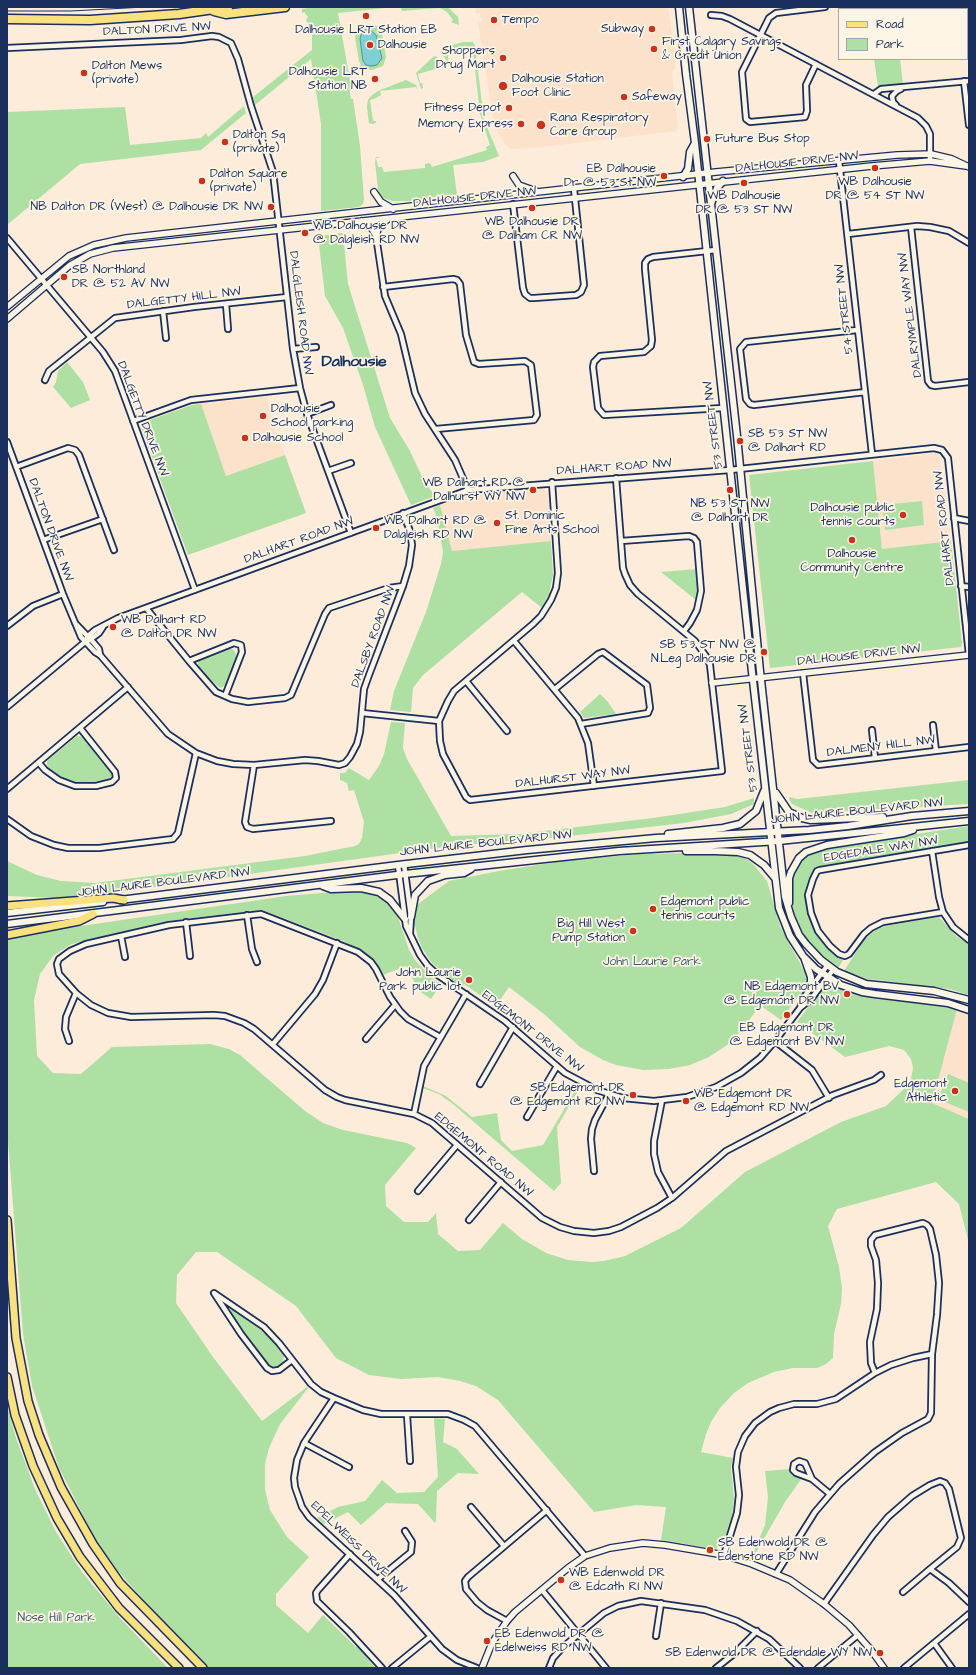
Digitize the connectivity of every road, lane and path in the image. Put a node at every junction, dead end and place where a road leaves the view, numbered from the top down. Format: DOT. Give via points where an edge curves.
graph roads {
  1 [pos="228,7"];
  2 [pos="284,7"];
  3 [pos="678,7"];
  4 [pos="688,7"];
  5 [pos="825,7"];
  6 [pos="212,10"];
  7 [pos="711,15"];
  8 [pos="7,19"];
  9 [pos="760,35"];
  10 [pos="7,48"];
  11 [pos="816,64"];
  12 [pos="966,81"];
  13 [pos="904,87"];
  14 [pos="874,94"];
  15 [pos="898,108"];
  16 [pos="969,125"];
  17 [pos="695,143"];
  18 [pos="931,154"];
  19 [pos="839,161"];
  20 [pos="930,161"];
  21 [pos="968,167"];
  22 [pos="840,169"];
  23 [pos="707,173"];
  24 [pos="699,174"];
  25 [pos="513,176"];
  26 [pos="683,177"];
  27 [pos="723,182"];
  28 [pos="708,183"];
  29 [pos="699,184"];
  30 [pos="574,189"];
  31 [pos="374,192"];
  32 [pos="540,192"];
  33 [pos="575,198"];
  34 [pos="513,204"];
  35 [pos="711,205"];
  36 [pos="393,209"];
  37 [pos="388,218"];
  38 [pos="279,221"];
  39 [pos="362,221"];
  40 [pos="911,227"];
  41 [pos="280,231"];
  42 [pos="848,234"];
  43 [pos="376,236"];
  44 [pos="7,238"];
  45 [pos="969,243"];
  46 [pos="716,250"];
  47 [pos="706,251"];
  48 [pos="41,278"];
  49 [pos="47,284"];
  50 [pos="382,286"];
  51 [pos="287,297"];
  52 [pos="226,304"];
  53 [pos="7,306"];
  54 [pos="163,311"];
  55 [pos="7,319"];
  56 [pos="228,329"];
  57 [pos="857,330"];
  58 [pos="90,336"];
  59 [pos="166,338"];
  60 [pos="316,347"];
  61 [pos="292,349"];
  62 [pos="45,380"];
  63 [pos="969,382"];
  64 [pos="300,388"];
  65 [pos="865,392"];
  66 [pos="331,405"];
  67 [pos="723,408"];
  68 [pos="307,414"];
  69 [pos="133,420"];
  70 [pos="436,430"];
  71 [pos="7,442"];
  72 [pos="872,454"];
  73 [pos="351,463"];
  74 [pos="16,467"];
  75 [pos="740,469"];
  76 [pos="730,470"];
  77 [pos="328,471"];
  78 [pos="616,478"];
  79 [pos="552,482"];
  80 [pos="468,490"];
  81 [pos="403,513"];
  82 [pos="954,518"];
  83 [pos="103,519"];
  84 [pos="969,521"];
  85 [pos="351,533"];
  86 [pos="43,540"];
  87 [pos="621,542"];
  88 [pos="114,550"];
  89 [pos="403,586"];
  90 [pos="961,586"];
  91 [pos="969,587"];
  92 [pos="195,590"];
  93 [pos="63,594"];
  94 [pos="146,608"];
  95 [pos="75,623"];
  96 [pos="7,626"];
  97 [pos="684,631"];
  98 [pos="90,638"];
  99 [pos="514,641"];
  100 [pos="85,642"];
  101 [pos="100,654"];
  102 [pos="969,655"];
  103 [pos="189,661"];
  104 [pos="803,673"];
  105 [pos="761,678"];
  106 [pos="752,679"];
  107 [pos="466,681"];
  108 [pos="712,683"];
  109 [pos="128,687"];
  110 [pos="555,689"];
  111 [pos="225,696"];
  112 [pos="7,707"];
  113 [pos="362,713"];
  114 [pos="439,721"];
  115 [pos="581,724"];
  116 [pos="933,725"];
  117 [pos="80,728"];
  118 [pos="872,730"];
  119 [pos="507,731"];
  120 [pos="969,747"];
  121 [pos="936,751"];
  122 [pos="196,753"];
  123 [pos="875,758"];
  124 [pos="39,762"];
  125 [pos="342,764"];
  126 [pos="254,765"];
  127 [pos="594,786"];
  128 [pos="765,788"];
  129 [pos="7,789"];
  130 [pos="774,790"];
  131 [pos="969,811"];
  132 [pos="912,816"];
  133 [pos="7,819"];
  134 [pos="969,821"];
  135 [pos="331,822"];
  136 [pos="921,827"];
  137 [pos="778,832"];
  138 [pos="770,833"];
  139 [pos="656,838"];
  140 [pos="779,841"];
  141 [pos="771,842"];
  142 [pos="969,845"];
  143 [pos="619,851"];
  144 [pos="932,851"];
  145 [pos="401,864"];
  146 [pos="476,867"];
  147 [pos="402,874"];
  148 [pos="775,879"];
  149 [pos="322,885"];
  150 [pos="124,900"];
  151 [pos="7,906"];
  152 [pos="790,910"];
  153 [pos="943,912"];
  154 [pos="7,913"];
  155 [pos="93,914"];
  156 [pos="247,915"];
  157 [pos="408,918"];
  158 [pos="186,922"];
  159 [pos="7,924"];
  160 [pos="7,935"];
  161 [pos="121,936"];
  162 [pos="969,940"];
  163 [pos="337,943"];
  164 [pos="125,956"];
  165 [pos="190,956"];
  166 [pos="803,956"];
  167 [pos="257,962"];
  168 [pos="827,966"];
  169 [pos="833,970"];
  170 [pos="822,973"];
  171 [pos="827,977"];
  172 [pos="811,988"];
  173 [pos="76,993"];
  174 [pos="466,994"];
  175 [pos="969,1000"];
  176 [pos="395,1005"];
  177 [pos="800,1008"];
  178 [pos="969,1010"];
  179 [pos="513,1027"];
  180 [pos="440,1037"];
  181 [pos="366,1039"];
  182 [pos="69,1040"];
  183 [pos="775,1042"];
  184 [pos="273,1044"];
  185 [pos="557,1066"];
  186 [pos="881,1076"];
  187 [pos="480,1084"];
  188 [pos="609,1094"];
  189 [pos="828,1098"];
  190 [pos="662,1100"];
  191 [pos="414,1114"];
  192 [pos="527,1117"];
  193 [pos="458,1145"];
  194 [pos="594,1171"];
  195 [pos="501,1182"];
  196 [pos="418,1191"];
  197 [pos="672,1198"];
  198 [pos="7,1220"];
  199 [pos="469,1220"];
  200 [pos="932,1354"];
  201 [pos="292,1360"];
  202 [pos="876,1373"];
  203 [pos="7,1378"];
  204 [pos="334,1398"];
  205 [pos="407,1415"];
  206 [pos="304,1443"];
  207 [pos="410,1461"];
  208 [pos="349,1467"];
  209 [pos="812,1479"];
  210 [pos="830,1494"];
  211 [pos="471,1507"];
  212 [pos="547,1510"];
  213 [pos="405,1531"];
  214 [pos="504,1546"];
  215 [pos="350,1554"];
  216 [pos="724,1555"];
  217 [pos="585,1556"];
  218 [pos="930,1569"];
  219 [pos="776,1574"];
  220 [pos="378,1580"];
  221 [pos="542,1590"];
  222 [pos="903,1592"];
  223 [pos="969,1602"];
  224 [pos="661,1603"];
  225 [pos="824,1604"];
  226 [pos="969,1614"];
  227 [pos="507,1621"];
  228 [pos="757,1631"];
  229 [pos="578,1634"];
  230 [pos="858,1634"];
  231 [pos="656,1636"];
  232 [pos="430,1637"];
  233 [pos="934,1643"];
  234 [pos="179,1668"];
  235 [pos="204,1668"];
  236 [pos="382,1668"];
  237 [pos="392,1668"];
  238 [pos="477,1668"];
  239 [pos="482,1668"];
  240 [pos="549,1668"];
  241 [pos="606,1668"];
  242 [pos="716,1668"];
  243 [pos="800,1668"];
  244 [pos="818,1668"];
  245 [pos="884,1668"];
  246 [pos="904,1668"];
  247 [pos="952,1668"];
  1 -- 6 [label="highway"];
  2 -- 6 [label="highway" via="226,14"];
  3 -- 17 [label="main road, 53 STREET NW"];
  4 -- 23 [label="main road, 53 STREET NW"];
  5 -- 9 [label="street" via="774,14"];
  6 -- 8 [label="highway" via="90,20"];
  7 -- 9 [label="street" via="725,17"];
  9 -- 11 [label="street"];
  9 -- 11 [label="street" via="742,72 745,116 748,121 805,116 806,85"];
  10 -- 38 [label="street, DALTON DRIVE NW" via="181,40 212,36 226,40 235,50 271,165"];
  11 -- 14 [label="street"];
  12 -- 13 [label="street"];
  12 -- 16 [label="street"];
  13 -- 14 [label="street" via="882,89"];
  13 -- 15 [label="street" via="892,96"];
  14 -- 15 [label="street"];
  15 -- 18 [label="street" via="918,118 926,126 931,139"];
  17 -- 24 [label="main road, 53 STREET NW"];
  17 -- 26 [label="main road" via="690,152 688,169"];
  18 -- 19 [label="street, DALHOUSIE DRIVE NW" via="897,154"];
  18 -- 20 [label="street"];
  18 -- 21 [label="street, DALHOUSIE DRIVE NW" via="952,159"];
  19 -- 22 [label="street, 54 STREET NW"];
  19 -- 23 [label="street, DALHOUSIE DRIVE NW"];
  20 -- 21 [label="street, DALHOUSIE DRIVE NW"];
  20 -- 22 [label="street, DALHOUSIE DRIVE NW"];
  22 -- 27 [label="street, DALHOUSIE DRIVE NW"];
  22 -- 42 [label="street, 54 STREET NW"];
  23 -- 24 [label="street, DALHOUSIE DRIVE NW"];
  23 -- 28 [label="main road, 53 STREET NW"];
  24 -- 26 [label="street, DALHOUSIE DRIVE NW"];
  24 -- 29 [label="main road, 53 STREET NW"];
  25 -- 32 [label="street" via="519,185"];
  26 -- 30 [label="street, DALHOUSIE DRIVE NW"];
  27 -- 28 [label="street, DALHOUSIE DRIVE NW"];
  27 -- 35 [label="main road" via="717,188"];
  28 -- 29 [label="street, DALHOUSIE DRIVE NW"];
  28 -- 35 [label="main road, 53 STREET NW"];
  29 -- 33 [label="street, DALHOUSIE DRIVE NW"];
  29 -- 47 [label="main road, 53 STREET NW"];
  30 -- 32 [label="street, DALHOUSIE DRIVE NW"];
  30 -- 33 [label="street"];
  31 -- 36 [label="street" via="381,202"];
  32 -- 36 [label="street, DALHOUSIE DRIVE NW"];
  33 -- 34 [label="street, DALHOUSIE DRIVE NW"];
  33 -- 34 [label="street" via="584,285 582,292 576,295 530,298 525,294 522,288"];
  34 -- 37 [label="street, DALHOUSIE DRIVE NW"];
  35 -- 46 [label="main road, 53 STREET NW"];
  36 -- 38 [label="street, DALHOUSIE DRIVE NW"];
  37 -- 39 [label="street, DALHOUSIE DRIVE NW"];
  37 -- 43 [label="street" via="379,226"];
  38 -- 41 [label="street, DALTON DRIVE NW"];
  38 -- 48 [label="street, DALHOUSIE DRIVE NW" via="106,242 69,256"];
  39 -- 41 [label="street, DALHOUSIE DRIVE NW"];
  39 -- 43 [label="street"];
  40 -- 42 [label="street"];
  40 -- 45 [label="street" via="943,229"];
  40 -- 63 [label="street, DALRYMPLE WAY NW" via="928,381 935,386"];
  41 -- 49 [label="street, DALHOUSIE DRIVE NW" via="113,248 90,254 69,266"];
  41 -- 51 [label="street, DALGLEISH ROAD NW"];
  42 -- 57 [label="street, 54 STREET NW"];
  43 -- 50 [label="street"];
  44 -- 48 [label="street, DALGETTY DRIVE NW"];
  46 -- 47 [label="street"];
  46 -- 75 [label="main road, 53 STREET NW"];
  47 -- 67 [label="main road, 53 STREET NW"];
  47 -- 67 [label="street" via="653,257 646,261 651,346 644,352 597,357 594,364 596,387 599,411 607,416"];
  48 -- 49 [label="street, DALGETTY DRIVE NW"];
  48 -- 53 [label="street, DALHOUSIE DRIVE NW"];
  49 -- 55 [label="street, DALHOUSIE DRIVE NW"];
  49 -- 58 [label="street, DALGETTY DRIVE NW"];
  50 -- 70 [label="street" via="404,345 415,394 424,414"];
  50 -- 70 [label="street" via="457,280 460,284 466,335 474,362 479,364 525,361 531,365 537,415 534,420"];
  51 -- 52 [label="street, DALGETTY HILL NW"];
  51 -- 61 [label="street, DALGLEISH ROAD NW"];
  52 -- 54 [label="street, DALGETTY HILL NW"];
  52 -- 56 [label="street"];
  54 -- 58 [label="street, DALGETTY HILL NW" via="115,318"];
  54 -- 59 [label="street"];
  57 -- 65 [label="street, 54 STREET NW"];
  57 -- 65 [label="street" via="746,342 740,348 746,399 754,405"];
  58 -- 62 [label="street, DALGETTY HILL NW" via="49,371"];
  58 -- 69 [label="street, DALGETTY DRIVE NW" via="115,371"];
  60 -- 61 [label="street"];
  61 -- 64 [label="street, DALGLEISH ROAD NW"];
  64 -- 68 [label="street, DALGLEISH ROAD NW"];
  64 -- 69 [label="street" via="191,400"];
  65 -- 72 [label="street, 54 STREET NW"];
  66 -- 68 [label="street"];
  67 -- 76 [label="main road, 53 STREET NW"];
  68 -- 77 [label="street, DALGLEISH ROAD NW"];
  69 -- 92 [label="street, DALGETTY DRIVE NW"];
  70 -- 80 [label="street" via="456,460"];
  71 -- 74 [label="street, DALTON DRIVE NW"];
  72 -- 75 [label="street, DALHART ROAD NW"];
  72 -- 82 [label="street, DALHART ROAD NW" via="934,448 942,450 948,458"];
  73 -- 77 [label="street"];
  74 -- 83 [label="street" via="73,448 78,453"];
  74 -- 86 [label="street, DALTON DRIVE NW"];
  75 -- 76 [label="street, DALHART ROAD NW"];
  75 -- 105 [label="main road, 53 STREET NW"];
  76 -- 78 [label="street, DALHART ROAD NW"];
  76 -- 106 [label="main road, 53 STREET NW"];
  77 -- 85 [label="street, DALGLEISH ROAD NW"];
  78 -- 79 [label="street, DALHART ROAD NW"];
  78 -- 87 [label="street, DALHURST WAY NW"];
  79 -- 80 [label="street, DALHART ROAD NW"];
  79 -- 99 [label="street, DALHURST WAY NW" via="558,568 556,588 541,616"];
  80 -- 81 [label="street, DALHART ROAD NW"];
  81 -- 85 [label="street, DALHART ROAD NW"];
  81 -- 89 [label="street, DALSBY ROAD NW" via="412,545"];
  82 -- 84 [label="street"];
  82 -- 90 [label="street, DALHART ROAD NW"];
  83 -- 86 [label="street"];
  83 -- 88 [label="street"];
  85 -- 92 [label="street, DALHART ROAD NW"];
  86 -- 93 [label="street, DALTON DRIVE NW"];
  87 -- 97 [label="street, DALHURST WAY NW" via="623,568 634,590"];
  87 -- 97 [label="street" via="689,536 697,542 701,591 697,610"];
  89 -- 111 [label="street" via="389,588 328,609 294,692 290,696 248,702"];
  89 -- 113 [label="street, DALSBY ROAD NW" via="368,675"];
  90 -- 91 [label="street"];
  90 -- 102 [label="street, DALHART ROAD NW"];
  92 -- 94 [label="street, DALHART ROAD NW"];
  93 -- 95 [label="street, DALTON DRIVE NW"];
  93 -- 96 [label="street" via="26,610"];
  94 -- 98 [label="street, DALHART ROAD NW" via="118,618"];
  94 -- 103 [label="street"];
  95 -- 98 [label="street, DALTON DRIVE NW"];
  95 -- 100 [label="street, DALTON DRIVE NW"];
  97 -- 108 [label="street, DALHURST WAY NW" via="704,652 710,665"];
  98 -- 100 [label="street, DALHART ROAD NW"];
  98 -- 101 [label="street, DALTON DRIVE NW"];
  99 -- 107 [label="street, DALHURST WAY NW"];
  99 -- 110 [label="street"];
  100 -- 101 [label="street, DALTON DRIVE NW"];
  100 -- 112 [label="street"];
  101 -- 109 [label="street, DALTON DRIVE NW"];
  102 -- 104 [label="street, DALHOUSIE DRIVE NW"];
  103 -- 111 [label="street" via="211,687"];
  103 -- 111 [label="street" via="234,643 240,645 242,652"];
  104 -- 105 [label="street, DALHOUSIE DRIVE NW"];
  104 -- 123 [label="street, DALMENY HILL NW" via="814,762 820,765"];
  105 -- 106 [label="street, DALHOUSIE DRIVE NW"];
  105 -- 130 [label="main road, 53 STREET NW"];
  106 -- 108 [label="street, DALHOUSIE DRIVE NW"];
  106 -- 128 [label="main road, 53 STREET NW"];
  107 -- 114 [label="street, DALHURST WAY NW" via="451,696"];
  107 -- 119 [label="street"];
  108 -- 127 [label="street, DALHURST WAY NW" via="722,770"];
  109 -- 117 [label="street"];
  109 -- 122 [label="street, DALTON DRIVE NW" via="168,734"];
  110 -- 115 [label="street" via="572,708"];
  110 -- 115 [label="street" via="603,652 647,685 650,708 648,713"];
  113 -- 114 [label="street"];
  113 -- 125 [label="street, DALSBY ROAD NW" via="362,726 357,744 348,760"];
  114 -- 127 [label="street, DALHURST WAY NW" via="443,754 470,800"];
  115 -- 127 [label="street" via="588,742"];
  116 -- 121 [label="street"];
  117 -- 124 [label="street"];
  117 -- 124 [label="street" via="116,772 116,778 112,782 96,786 75,786 59,780"];
  118 -- 123 [label="street"];
  120 -- 121 [label="street, DALMENY HILL NW"];
  121 -- 123 [label="street, DALMENY HILL NW"];
  122 -- 126 [label="street, DALTON DRIVE NW" via="224,762"];
  122 -- 133 [label="street" via="178,833 174,839 99,848 68,848 32,836"];
  124 -- 129 [label="street"];
  125 -- 126 [label="street, DALTON DRIVE NW" via="305,760"];
  126 -- 135 [label="street" via="245,822 247,827 253,829"];
  128 -- 138 [label="main road, 53 STREET NW"];
  128 -- 139 [label="main road" via="756,811 740,824 675,832"];
  130 -- 132 [label="main road" via="789,812 811,820"];
  130 -- 137 [label="main road, 53 STREET NW"];
  131 -- 132 [label="main road, JOHN LAURIE BOULEVARD NW"];
  132 -- 137 [label="main road, JOHN LAURIE BOULEVARD NW" via="848,826"];
  134 -- 136 [label="main road, JOHN LAURIE BOULEVARD NW"];
  136 -- 140 [label="main road, JOHN LAURIE BOULEVARD NW"];
  136 -- 152 [label="main road" via="904,833 827,845 806,852 799,858 789,878"];
  137 -- 138 [label="main road, JOHN LAURIE BOULEVARD NW"];
  137 -- 140 [label="main road, 53 STREET NW"];
  138 -- 139 [label="main road, JOHN LAURIE BOULEVARD NW"];
  138 -- 141 [label="main road, 53 STREET NW"];
  139 -- 145 [label="main road, JOHN LAURIE BOULEVARD NW"];
  140 -- 141 [label="main road, JOHN LAURIE BOULEVARD NW"];
  140 -- 152 [label="main road, 53 STREET NW" via="785,897"];
  141 -- 143 [label="main road, JOHN LAURIE BOULEVARD NW"];
  141 -- 148 [label="main road, 53 STREET NW"];
  142 -- 144 [label="street, EDGEDALE WAY NW"];
  143 -- 146 [label="main road, JOHN LAURIE BOULEVARD NW"];
  143 -- 148 [label="main road" via="738,852 756,858"];
  144 -- 153 [label="street"];
  144 -- 153 [label="street, EDGEDALE WAY NW" via="817,871 809,889 809,902 818,931 830,946 845,956 864,934 884,922"];
  145 -- 147 [label="street, EDGEMONT DRIVE NW"];
  145 -- 150 [label="main road, JOHN LAURIE BOULEVARD NW"];
  146 -- 147 [label="main road, JOHN LAURIE BOULEVARD NW"];
  146 -- 157 [label="main road" via="464,873 445,875 428,881 415,895"];
  147 -- 149 [label="main road, JOHN LAURIE BOULEVARD NW"];
  147 -- 157 [label="street, EDGEMONT DRIVE NW"];
  148 -- 166 [label="main road, 53 STREET NW" via="783,920"];
  149 -- 155 [label="main road, JOHN LAURIE BOULEVARD NW"];
  149 -- 157 [label="main road" via="331,889 361,888 380,892"];
  150 -- 151 [label="main road" via="113,898"];
  150 -- 154 [label="main road, JOHN LAURIE BOULEVARD NW"];
  152 -- 168 [label="main road" via="799,934"];
  153 -- 162 [label="street" via="953,927"];
  155 -- 159 [label="main road, JOHN LAURIE BOULEVARD NW"];
  155 -- 160 [label="main road" via="79,921"];
  156 -- 158 [label="street, EDGEMONT ROAD NW"];
  156 -- 163 [label="street, EDGEMONT ROAD NW" via="265,915"];
  156 -- 167 [label="street" via="252,949"];
  157 -- 174 [label="street, EDGEMONT DRIVE NW" via="406,926 428,966"];
  158 -- 161 [label="street, EDGEMONT ROAD NW"];
  158 -- 165 [label="street"];
  161 -- 164 [label="street"];
  161 -- 173 [label="street, EDGEMONT ROAD NW" via="80,946 59,960 56,964 57,971"];
  163 -- 176 [label="street, EDGEMONT ROAD NW" via="358,952 371,962"];
  163 -- 184 [label="street" via="319,989"];
  166 -- 170 [label="main road"];
  166 -- 172 [label="main road" via="811,977"];
  168 -- 169 [label="main road"];
  168 -- 170 [label="street, EDGEMONT DRIVE NW"];
  169 -- 171 [label="street, EDGEMONT DRIVE NW"];
  169 -- 175 [label="main road" via="866,984 934,991"];
  170 -- 171 [label="main road"];
  170 -- 172 [label="street, EDGEMONT DRIVE NW"];
  171 -- 177 [label="street, EDGEMONT DRIVE NW" via="811,999"];
  171 -- 178 [label="main road" via="862,992 935,1000"];
  172 -- 177 [label="street, EDGEMONT DRIVE NW"];
  173 -- 182 [label="street" via="66,1017 65,1029"];
  173 -- 184 [label="street, EDGEMONT ROAD NW" via="97,1009 122,1016 226,1016 244,1023"];
  174 -- 179 [label="street, EDGEMONT DRIVE NW"];
  174 -- 180 [label="street"];
  176 -- 180 [label="street, EDGEMONT ROAD NW" via="408,1019"];
  176 -- 181 [label="street"];
  177 -- 183 [label="street, EDGEMONT DRIVE NW"];
  179 -- 185 [label="street, EDGEMONT DRIVE NW"];
  179 -- 187 [label="street"];
  180 -- 191 [label="street" via="424,1066"];
  183 -- 189 [label="street" via="812,1070"];
  183 -- 190 [label="street, EDGEMONT DRIVE NW" via="756,1062 726,1082 694,1096"];
  184 -- 191 [label="street, EDGEMONT ROAD NW" via="325,1090 337,1097"];
  185 -- 188 [label="street, EDGEMONT DRIVE NW" via="576,1080"];
  185 -- 192 [label="street"];
  186 -- 189 [label="street, EDGEMONT ROAD NW"];
  188 -- 190 [label="street, EDGEMONT DRIVE NW" via="631,1099"];
  188 -- 194 [label="street" via="592,1129"];
  189 -- 197 [label="street, EDGEMONT ROAD NW" via="726,1151"];
  190 -- 197 [label="street" via="654,1154 658,1172"];
  191 -- 193 [label="street, EDGEMONT ROAD NW" via="432,1123"];
  193 -- 195 [label="street, EDGEMONT ROAD NW"];
  193 -- 196 [label="street"];
  195 -- 197 [label="street, EDGEMONT ROAD NW" via="551,1223 588,1233 621,1227"];
  195 -- 199 [label="street"];
  198 -- 235 [label="main road" via="16,1338 28,1401 61,1487 93,1544 120,1583"];
  200 -- 202 [label="street" via="902,1361"];
  200 -- 202 [label="street" via="939,1279 930,1229 923,1223 875,1235 871,1240 878,1283 877,1309 870,1342 871,1363"];
  200 -- 210 [label="street" via="930,1416 875,1452"];
  201 -- 201 [label="street" via="264,1327 214,1293 267,1368 272,1371 279,1370"];
  201 -- 204 [label="street" via="317,1389"];
  202 -- 216 [label="street" via="836,1400 779,1408 763,1416 749,1430 741,1444 737,1460 737,1513"];
  203 -- 234 [label="main road" via="15,1415 32,1466 57,1518 80,1557 118,1608"];
  204 -- 205 [label="street" via="372,1412"];
  204 -- 206 [label="street, EDELWEISS DRIVE NW"];
  205 -- 207 [label="street"];
  205 -- 212 [label="street" via="448,1414 475,1426"];
  206 -- 208 [label="street"];
  206 -- 215 [label="street, EDELWEISS DRIVE NW" via="297,1460 294,1478 302,1508"];
  209 -- 209 [label="street" via="805,1463 800,1461 794,1464 796,1473"];
  209 -- 210 [label="street"];
  210 -- 219 [label="street" via="806,1525"];
  211 -- 214 [label="street"];
  212 -- 214 [label="street"];
  212 -- 217 [label="street"];
  213 -- 220 [label="street" via="412,1542 411,1552"];
  214 -- 227 [label="street" via="468,1577 465,1586 477,1602"];
  215 -- 220 [label="street, EDELWEISS DRIVE NW"];
  215 -- 236 [label="street" via="318,1590 317,1601"];
  216 -- 217 [label="street" via="643,1543 610,1548"];
  216 -- 219 [label="street"];
  217 -- 221 [label="street"];
  218 -- 222 [label="street"];
  218 -- 223 [label="street"];
  218 -- 225 [label="street" via="957,1547 961,1540 949,1489 945,1483 940,1482 912,1496 888,1517"];
  219 -- 225 [label="street" via="790,1580"];
  220 -- 232 [label="street, EDELWEISS DRIVE NW"];
  221 -- 227 [label="street"];
  221 -- 229 [label="street"];
  224 -- 228 [label="street" via="716,1613"];
  224 -- 229 [label="street" via="641,1601 618,1606 604,1613"];
  224 -- 231 [label="street"];
  225 -- 230 [label="street"];
  226 -- 233 [label="street"];
  227 -- 239 [label="street" via="492,1643"];
  228 -- 242 [label="street"];
  228 -- 243 [label="street" via="779,1647"];
  229 -- 240 [label="street" via="553,1658"];
  229 -- 241 [label="street"];
  230 -- 244 [label="street"];
  230 -- 245 [label="street"];
  232 -- 237 [label="street"];
  232 -- 238 [label="street, EDELWEISS DRIVE NW" via="447,1654"];
  233 -- 246 [label="street"];
  233 -- 247 [label="street"];
}
